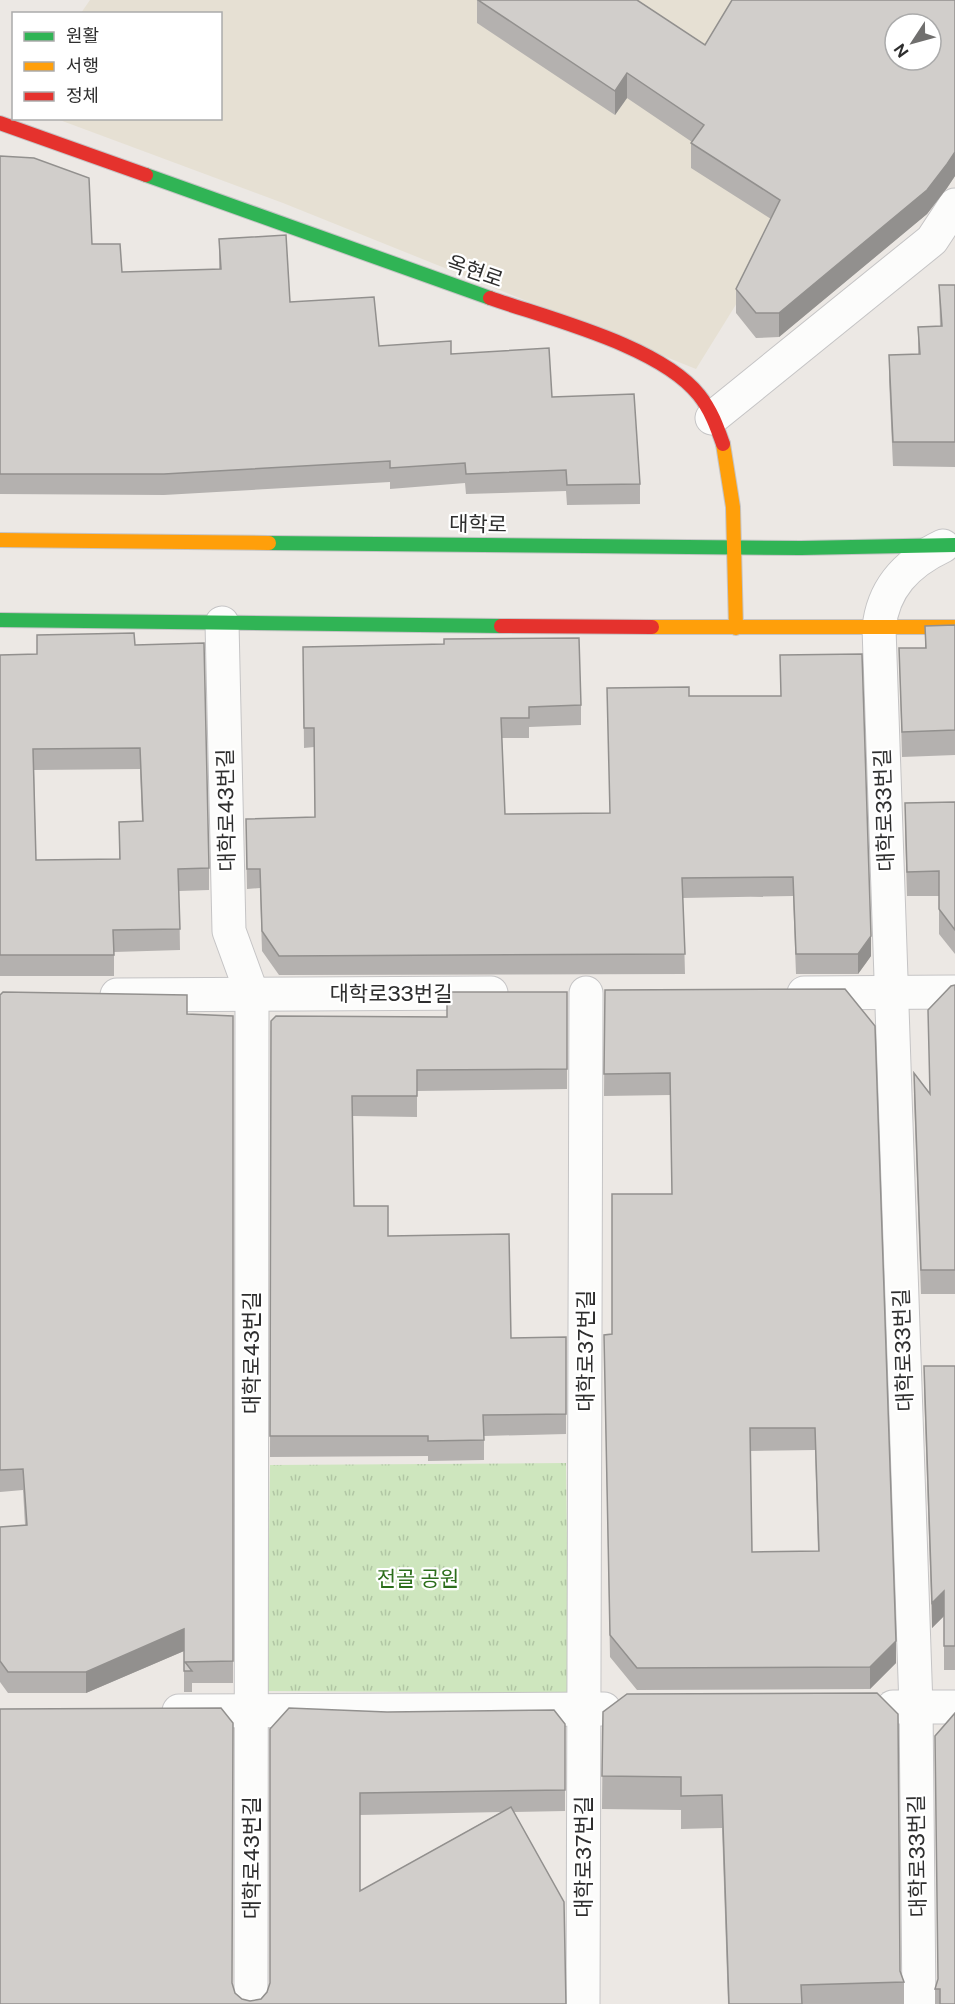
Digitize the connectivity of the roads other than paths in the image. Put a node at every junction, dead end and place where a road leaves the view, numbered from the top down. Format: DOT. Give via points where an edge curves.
graph roads {
  1 [pos="0,123"];
  2 [pos="955,205"];
  3 [pos="943,240"];
  4 [pos="712,418"];
  5 [pos="0,540"];
  6 [pos="949,546"];
  7 [pos="734,547"];
  8 [pos="0,620"];
  9 [pos="222,623"];
  10 [pos="955,627"];
  11 [pos="736,628"];
  12 [pos="879,628"];
  13 [pos="955,992"];
  14 [pos="526,993"];
  15 [pos="621,993"];
  16 [pos="773,993"];
  17 [pos="890,993"];
  18 [pos="252,994"];
  19 [pos="84,995"];
  20 [pos="916,1707"];
  21 [pos="955,1707"];
  22 [pos="868,1708"];
  23 [pos="584,1709"];
  24 [pos="631,1709"];
  25 [pos="251,1711"];
  26 [pos="148,1712"];
  27 [pos="251,2004"];
  28 [pos="583,2004"];
  29 [pos="919,2004"];
  1 -- 4 [label="main road, 옥현로" via="647,354 687,382 702,398"];
  2 -- 3 [label="street"];
  3 -- 4 [label="street"];
  4 -- 7 [label="main road, 옥현로" via="731,477"];
  5 -- 7 [label="main road, 대학로"];
  6 -- 7 [label="main road, 대학로"];
  6 -- 12 [label="street, 대학로33번길" via="915,561 903,573 881,607"];
  7 -- 11 [label="main road, 옥현로"];
  8 -- 9 [label="main road"];
  9 -- 11 [label="main road"];
  9 -- 18 [label="street, 대학로43번길" via="229,931"];
  10 -- 12 [label="main road"];
  11 -- 12 [label="main road"];
  12 -- 17 [label="street, 대학로33번길"];
  13 -- 17 [label="street"];
  14 -- 18 [label="street, 대학로33번길"];
  15 -- 23 [label="street, 대학로37번길" via="574,993"];
  16 -- 17 [label="street"];
  17 -- 20 [label="street, 대학로33번길"];
  18 -- 19 [label="street"];
  18 -- 25 [label="street, 대학로43번길"];
  20 -- 21 [label="street"];
  20 -- 22 [label="street"];
  20 -- 29 [label="street, 대학로33번길"];
  23 -- 24 [label="street"];
  23 -- 25 [label="street"];
  23 -- 28 [label="street, 대학로37번길"];
  25 -- 26 [label="street"];
  25 -- 27 [label="street, 대학로43번길"];
}
